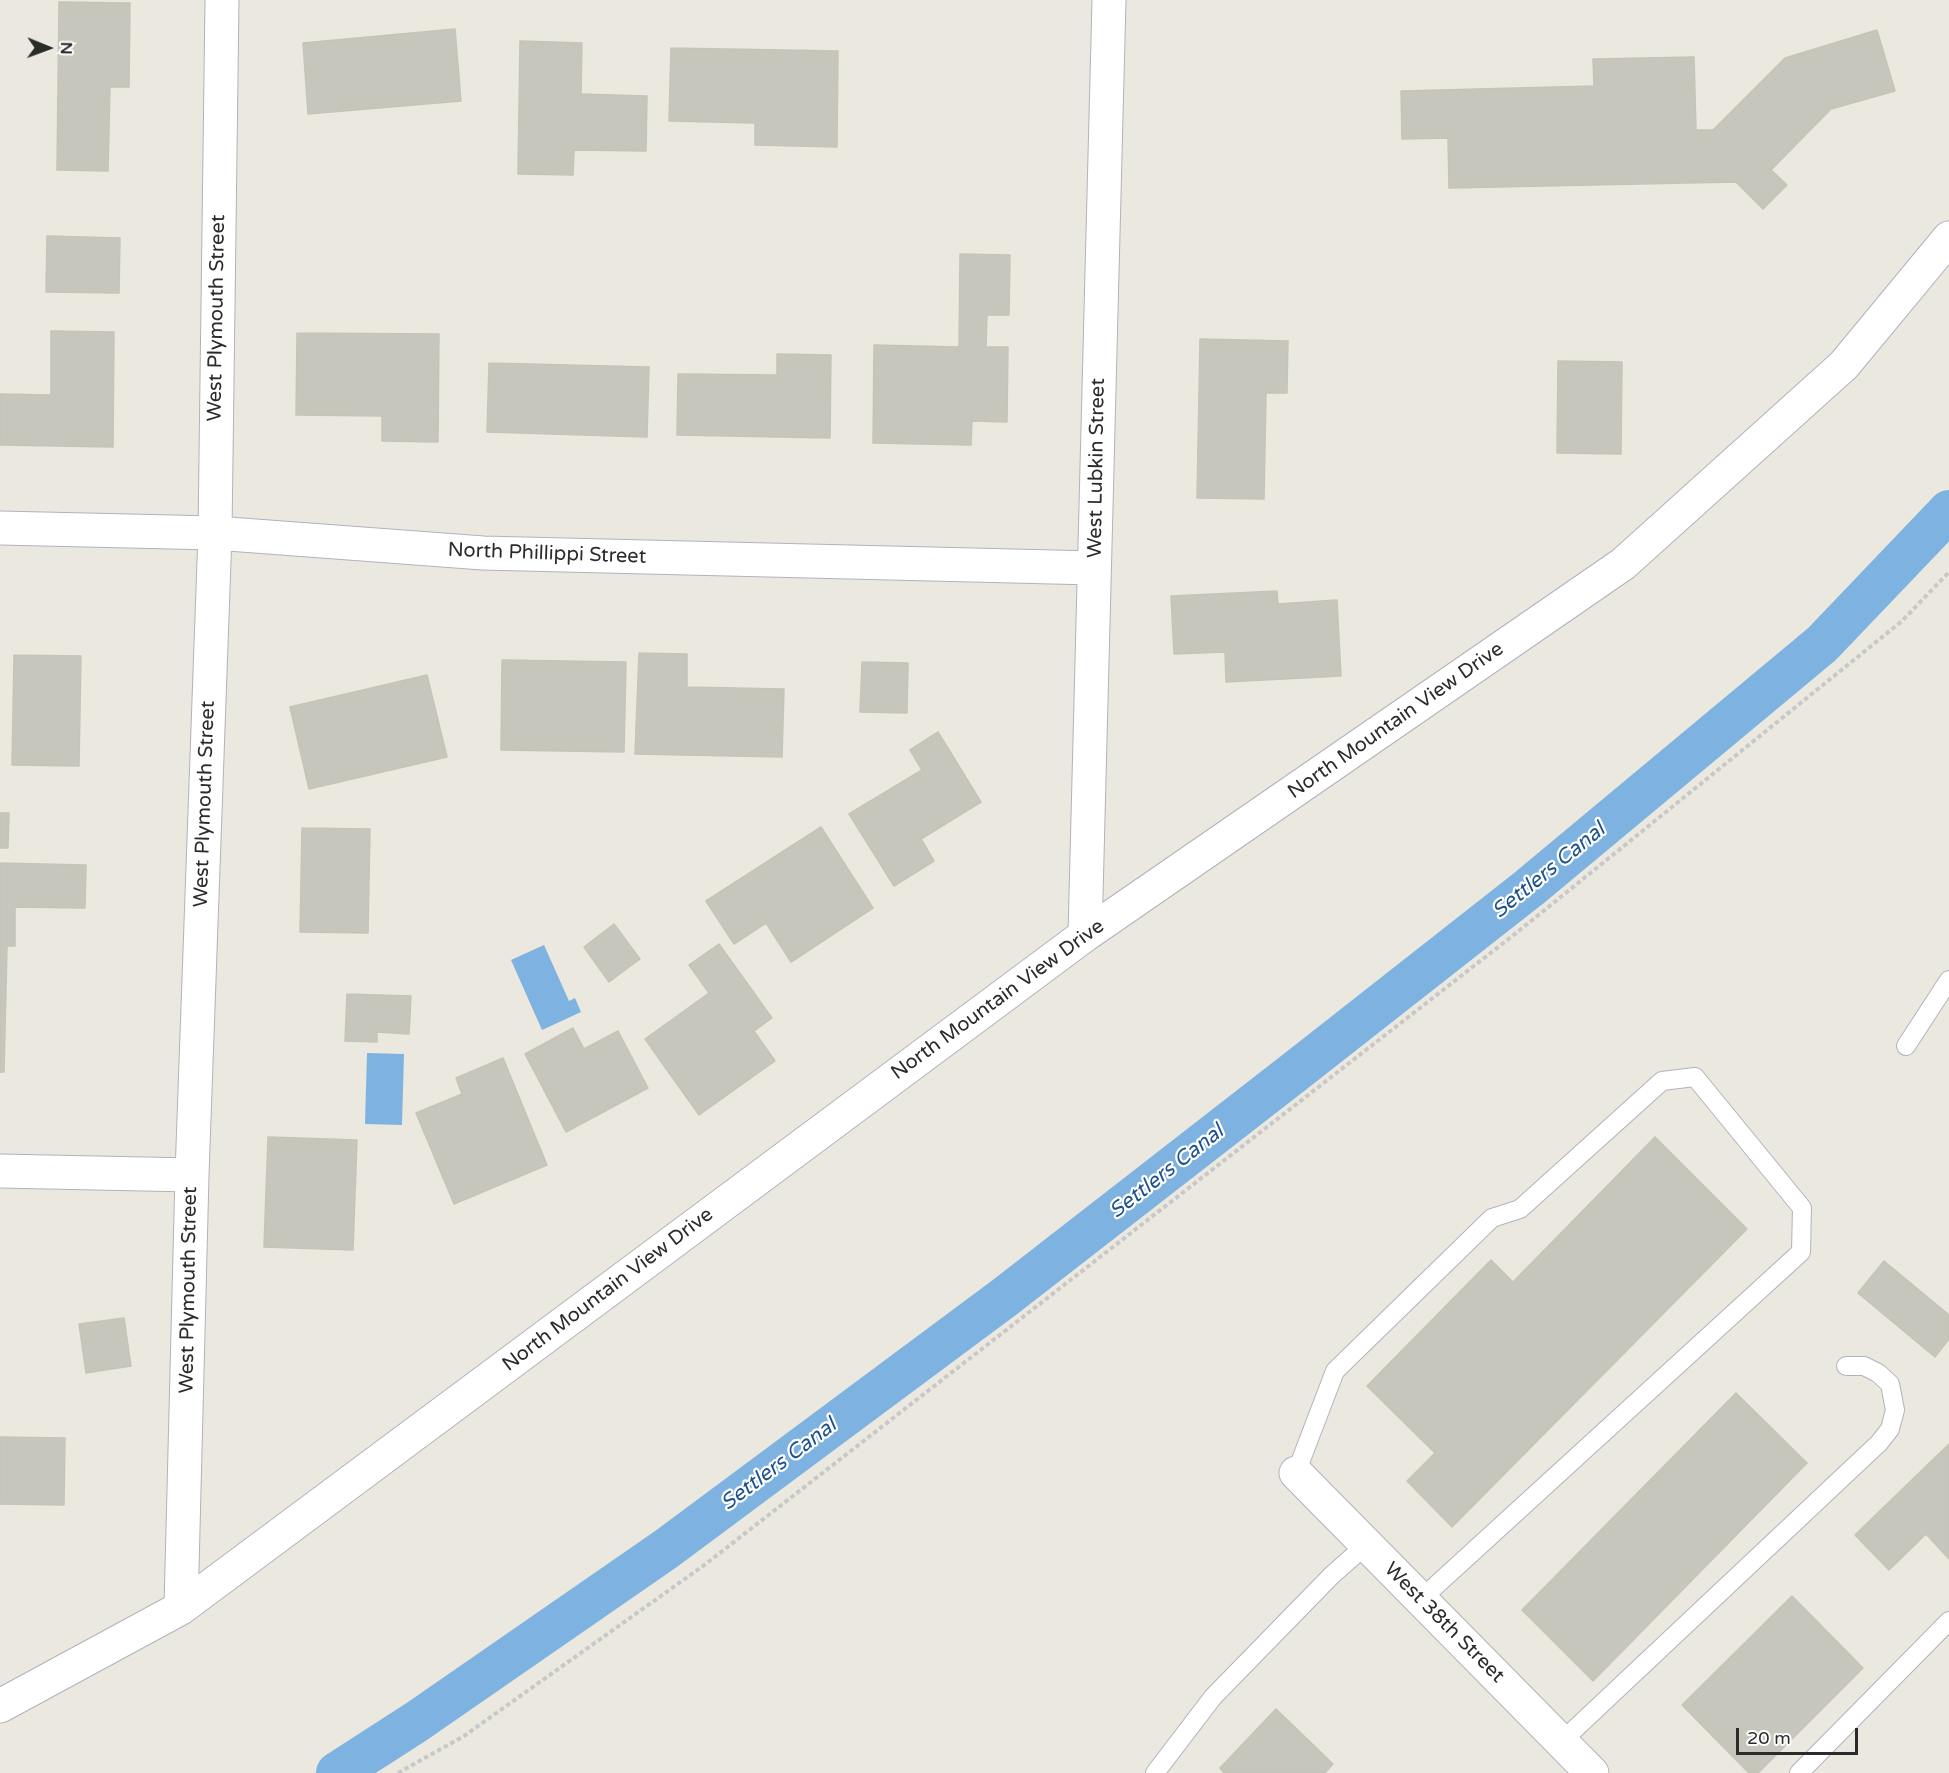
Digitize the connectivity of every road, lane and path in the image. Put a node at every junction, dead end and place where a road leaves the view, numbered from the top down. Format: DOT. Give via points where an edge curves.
graph roads {
  1 [pos="222,0"];
  2 [pos="1109,0"];
  3 [pos="1949,238"];
  4 [pos="0,528"];
  5 [pos="215,533"];
  6 [pos="1094,568"];
  7 [pos="1949,572"];
  8 [pos="1085,935"];
  9 [pos="1949,980"];
  10 [pos="1906,1046"];
  11 [pos="0,1171"];
  12 [pos="192,1175"];
  13 [pos="1846,1366"];
  14 [pos="1296,1473"];
  15 [pos="1366,1545"];
  16 [pos="1420,1599"];
  17 [pos="181,1608"];
  18 [pos="1949,1622"];
  19 [pos="0,1706"];
  20 [pos="1561,1742"];
  21 [pos="398,1773"];
  22 [pos="1155,1773"];
  23 [pos="1592,1773"];
  24 [pos="1799,1773"];
  1 -- 5 [label="street, West Plymouth Street"];
  2 -- 6 [label="street, West Lubkin Street"];
  3 -- 8 [label="street, North Mountain View Drive" via="1844,365 1623,564"];
  4 -- 5 [label="street, North Phillippi Street"];
  5 -- 6 [label="street, North Phillippi Street" via="483,553"];
  5 -- 12 [label="street, West Plymouth Street"];
  6 -- 8 [label="street, West Lubkin Street"];
  7 -- 21 [label="path" via="1902,621 1515,934 703,1566 464,1736"];
  8 -- 17 [label="street, North Mountain View Drive"];
  9 -- 10 [label="lane"];
  11 -- 12 [label="street"];
  12 -- 17 [label="street, West Plymouth Street"];
  13 -- 20 [label="lane" via="1864,1366 1890,1384 1895,1410 1890,1429"];
  14 -- 15 [label="street, West 38th Street"];
  14 -- 16 [label="lane" via="1335,1371 1492,1218 1520,1209 1662,1081 1695,1077 1802,1208 1801,1252"];
  15 -- 16 [label="street, West 38th Street"];
  15 -- 22 [label="lane" via="1213,1697"];
  16 -- 20 [label="street, West 38th Street"];
  17 -- 19 [label="street, North Mountain View Drive"];
  18 -- 24 [label="lane"];
  20 -- 23 [label="street, West 38th Street"];
}
